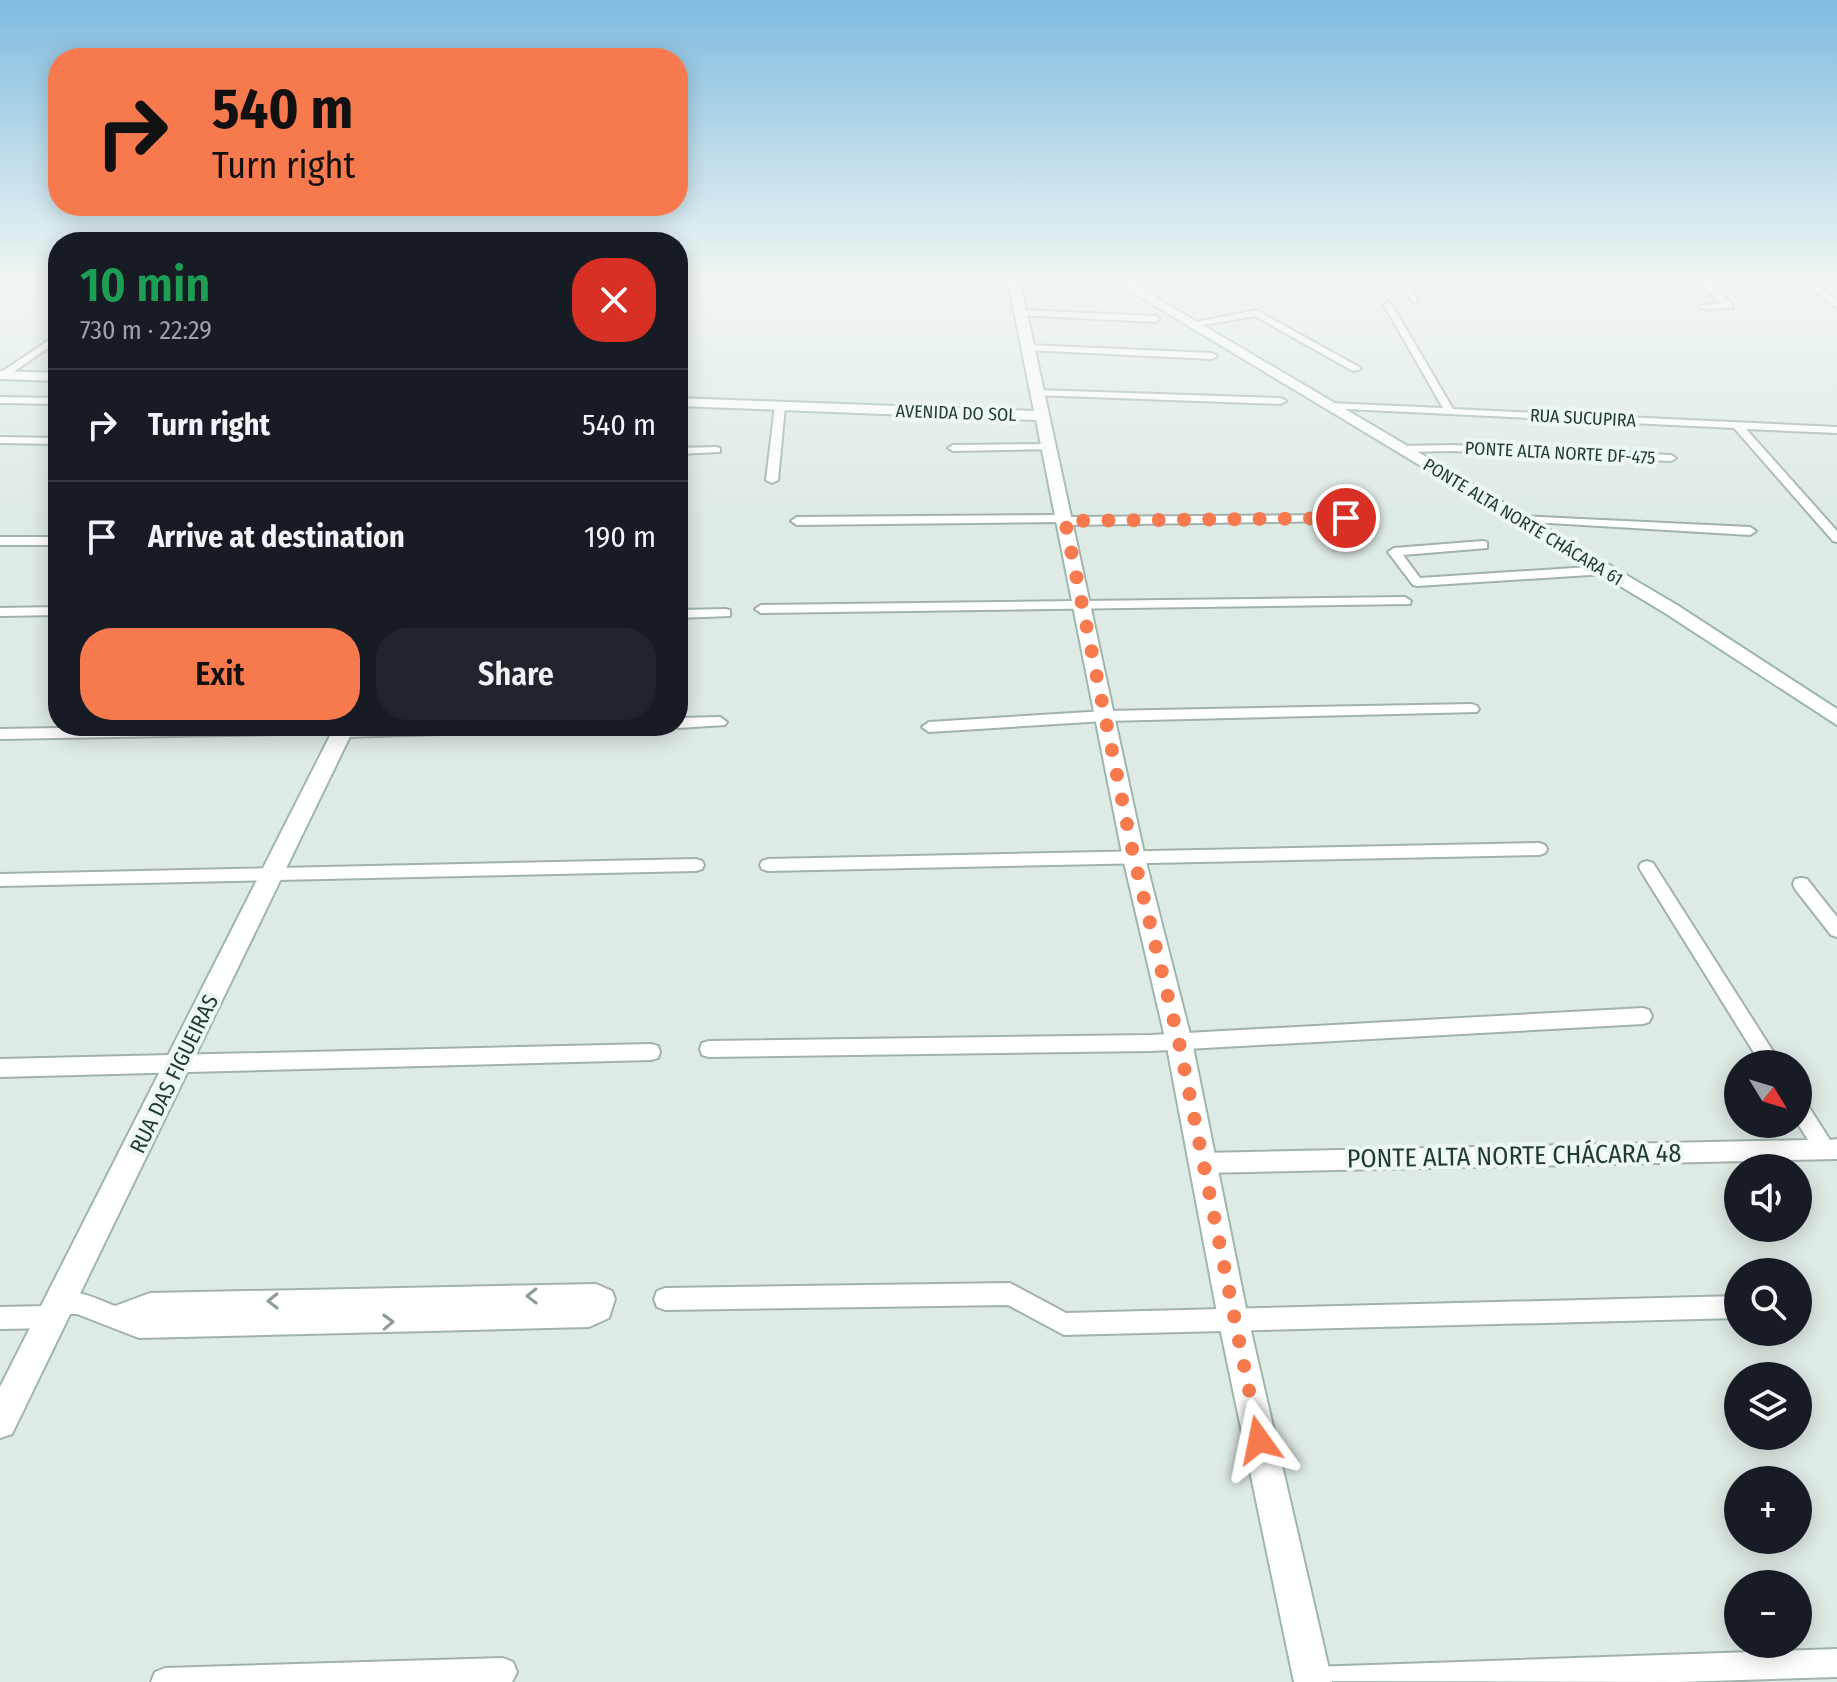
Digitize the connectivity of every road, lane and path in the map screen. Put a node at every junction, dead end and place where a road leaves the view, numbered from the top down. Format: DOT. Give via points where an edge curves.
graph roads {
  1 [pos="25,359"];
  2 [pos="1030,359"];
  3 [pos="1252,359"];
  4 [pos="1339,359"];
  5 [pos="1420,359"];
  6 [pos="1356,369"];
  7 [pos="1,376"];
  8 [pos="48,377"];
  9 [pos="0,400"];
  10 [pos="48,401"];
  11 [pos="1281,401"];
  12 [pos="688,402"];
  13 [pos="1039,404"];
  14 [pos="780,406"];
  15 [pos="1330,406"];
  16 [pos="1374,410"];
  17 [pos="1450,412"];
  18 [pos="1737,425"];
  19 [pos="1362,426"];
  20 [pos="1837,430"];
  21 [pos="0,440"];
  22 [pos="48,441"];
  23 [pos="1051,447"];
  24 [pos="953,448"];
  25 [pos="1400,449"];
  26 [pos="716,450"];
  27 [pos="688,451"];
  28 [pos="1671,458"];
  29 [pos="772,480"];
  30 [pos="1346,518"];
  31 [pos="1064,519"];
  32 [pos="1518,519"];
  33 [pos="797,521"];
  34 [pos="1750,531"];
  35 [pos="1837,538"];
  36 [pos="0,541"];
  37 [pos="48,541"];
  38 [pos="1483,545"];
  39 [pos="1605,570"];
  40 [pos="1405,601"];
  41 [pos="1082,607"];
  42 [pos="761,609"];
  43 [pos="48,611"];
  44 [pos="0,612"];
  45 [pos="725,613"];
  46 [pos="688,614"];
  47 [pos="1472,709"];
  48 [pos="1105,716"];
  49 [pos="1837,718"];
  50 [pos="720,722"];
  51 [pos="688,723"];
  52 [pos="929,727"];
  53 [pos="48,733"];
  54 [pos="0,734"];
  55 [pos="341,736"];
  56 [pos="1539,849"];
  57 [pos="1134,858"];
  58 [pos="696,865"];
  59 [pos="768,865"];
  60 [pos="1647,867"];
  61 [pos="273,873"];
  62 [pos="0,880"];
  63 [pos="1801,884"];
  64 [pos="1837,930"];
  65 [pos="1643,1016"];
  66 [pos="1179,1042"];
  67 [pos="709,1049"];
  68 [pos="1762,1050"];
  69 [pos="651,1052"];
  70 [pos="179,1065"];
  71 [pos="0,1068"];
  72 [pos="1812,1125"];
  73 [pos="1831,1149"];
  74 [pos="1202,1163"];
  75 [pos="665,1299"];
  76 [pos="320,1301"];
  77 [pos="1724,1307"];
  78 [pos="56,1310"];
  79 [pos="116,1317"];
  80 [pos="0,1318"];
  81 [pos="1233,1318"];
  82 [pos="311,1324"];
  83 [pos="0,1422"];
  84 [pos="1837,1663"];
  85 [pos="503,1672"];
  86 [pos="1313,1681"];
  87 [pos="165,1682"];
  1 -- 7 [label="street"];
  2 -- 13 [label="street"];
  3 -- 15 [label="street, PONTE ALTA NORTE CHÁCARA 61"];
  4 -- 6 [label="street"];
  5 -- 17 [label="street"];
  7 -- 8 [label="street"];
  9 -- 10 [label="street"];
  11 -- 13 [label="street"];
  12 -- 14 [label="street, AVENIDA DO SOL"];
  13 -- 14 [label="street, AVENIDA DO SOL"];
  13 -- 23 [label="street"];
  14 -- 29 [label="street"];
  15 -- 16 [label="street, RUA SUCUPIRA"];
  15 -- 19 [label="street, PONTE ALTA NORTE CHÁCARA 61"];
  16 -- 17 [label="street, RUA SUCUPIRA"];
  16 -- 19 [label="street"];
  17 -- 18 [label="street, RUA SUCUPIRA"];
  18 -- 20 [label="street, RUA SUCUPIRA"];
  18 -- 35 [label="street"];
  19 -- 25 [label="street, PONTE ALTA NORTE CHÁCARA 61"];
  21 -- 22 [label="street"];
  23 -- 24 [label="street"];
  23 -- 31 [label="street"];
  25 -- 28 [label="street, PONTE ALTA NORTE DF-475"];
  25 -- 32 [label="street, PONTE ALTA NORTE CHÁCARA 61"];
  26 -- 27 [label="street"];
  30 -- 31 [label="street"];
  31 -- 33 [label="street"];
  31 -- 41 [label="street"];
  32 -- 34 [label="street"];
  32 -- 39 [label="street, PONTE ALTA NORTE CHÁCARA 61"];
  36 -- 37 [label="street"];
  38 -- 39 [label="street" via="1394,552 1417,582"];
  39 -- 49 [label="street, PONTE ALTA NORTE CHÁCARA 61"];
  40 -- 41 [label="street"];
  41 -- 42 [label="street"];
  41 -- 48 [label="street"];
  43 -- 44 [label="street"];
  45 -- 46 [label="street"];
  47 -- 48 [label="street"];
  48 -- 52 [label="street"];
  48 -- 57 [label="street"];
  50 -- 51 [label="street"];
  53 -- 54 [label="street"];
  55 -- 61 [label="street, RUA DAS FIGUEIRAS"];
  56 -- 57 [label="street"];
  57 -- 59 [label="street"];
  57 -- 66 [label="street"];
  58 -- 61 [label="street"];
  60 -- 68 [label="street"];
  61 -- 62 [label="street"];
  61 -- 70 [label="street, RUA DAS FIGUEIRAS"];
  63 -- 64 [label="street"];
  65 -- 66 [label="street"];
  66 -- 67 [label="street"];
  66 -- 74 [label="street"];
  69 -- 70 [label="street"];
  70 -- 71 [label="street"];
  70 -- 78 [label="street, RUA DAS FIGUEIRAS"];
  72 -- 73 [label="street"];
  73 -- 74 [label="street, PONTE ALTA NORTE CHÁCARA 48"];
  74 -- 81 [label="street"];
  75 -- 81 [label="street" via="1010,1294 1064,1324"];
  76 -- 79 [label="street, one-way" via="150,1304"];
  76 -- 82 [label="street"];
  82 -- 76 [label="street, one-way" via="589,1316 601,1310 604,1299 596,1295"];
  77 -- 81 [label="street"];
  78 -- 79 [label="street" via="77,1303"];
  78 -- 80 [label="street"];
  78 -- 83 [label="street, RUA DAS FIGUEIRAS"];
  79 -- 82 [label="street" via="139,1327"];
  81 -- 86 [label="street"];
  84 -- 86 [label="street"];
  85 -- 87 [label="street"];
}
